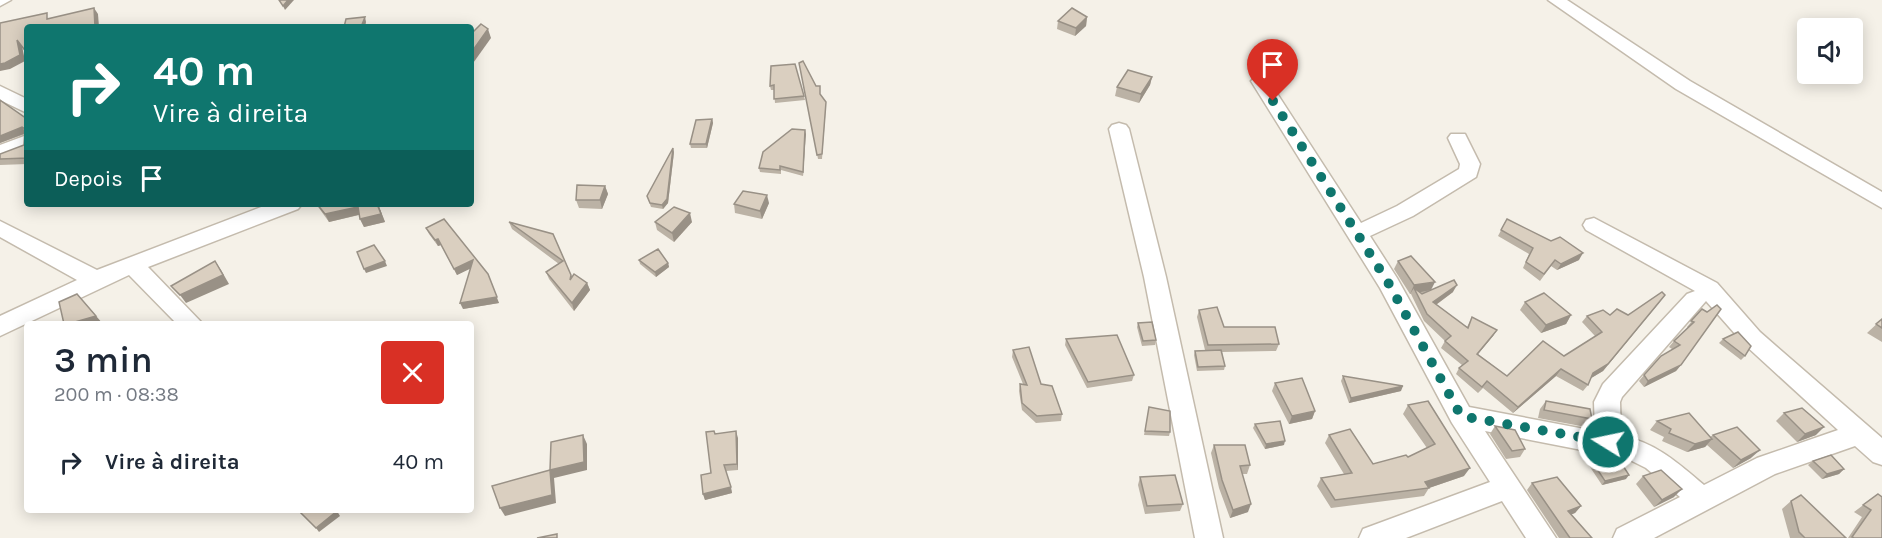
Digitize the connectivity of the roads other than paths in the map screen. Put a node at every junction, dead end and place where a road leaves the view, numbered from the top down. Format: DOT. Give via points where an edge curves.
graph roads {
  1 [pos="1556,0"];
  2 [pos="1260,81"];
  3 [pos="0,92"];
  4 [pos="24,105"];
  5 [pos="1119,129"];
  6 [pos="1458,138"];
  7 [pos="24,142"];
  8 [pos="0,153"];
  9 [pos="1882,201"];
  10 [pos="282,207"];
  11 [pos="1594,225"];
  12 [pos="0,228"];
  13 [pos="1356,234"];
  14 [pos="134,265"];
  15 [pos="98,281"];
  16 [pos="1695,300"];
  17 [pos="188,321"];
  18 [pos="0,327"];
  19 [pos="1461,416"];
  20 [pos="1857,434"];
  21 [pos="1608,442"];
  22 [pos="1882,454"];
  23 [pos="1508,487"];
  24 [pos="1701,498"];
  25 [pos="1209,538"];
  26 [pos="1373,538"];
  27 [pos="1542,538"];
  28 [pos="1627,538"];
  1 -- 9 [label="street" via="1683,85"];
  2 -- 13 [label="street"];
  3 -- 4 [label="street"];
  5 -- 25 [label="street" via="1155,277"];
  6 -- 13 [label="street" via="1470,164 1469,172 1406,211"];
  7 -- 8 [label="street"];
  10 -- 14 [label="street"];
  11 -- 20 [label="street" via="1709,289 1752,338"];
  12 -- 15 [label="street"];
  13 -- 19 [label="street" via="1389,284"];
  14 -- 15 [label="street"];
  14 -- 17 [label="street"];
  15 -- 18 [label="street"];
  16 -- 21 [label="street" via="1612,391 1607,402"];
  19 -- 21 [label="street"];
  19 -- 23 [label="street"];
  20 -- 22 [label="street"];
  20 -- 24 [label="street" via="1766,466"];
  21 -- 24 [label="street" via="1655,460"];
  23 -- 26 [label="street"];
  23 -- 27 [label="street"];
  24 -- 28 [label="street"];
}
